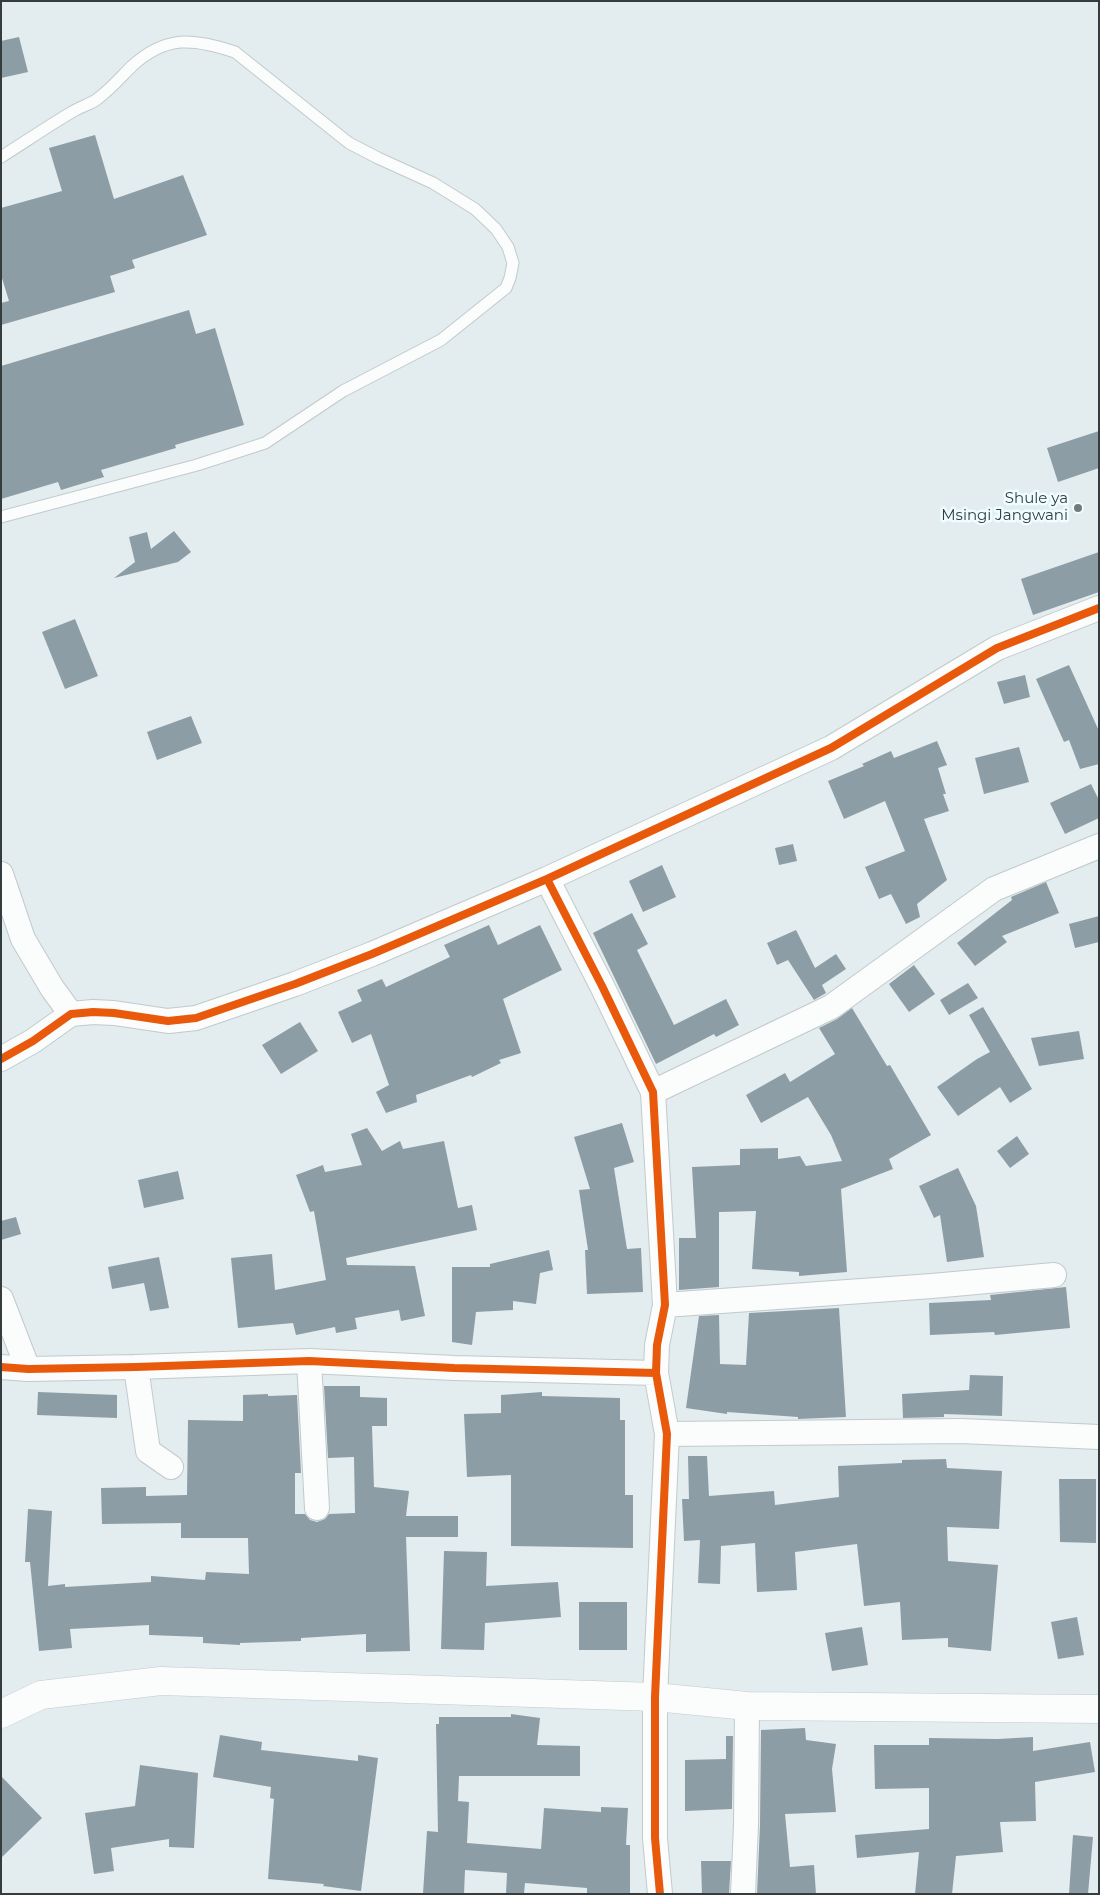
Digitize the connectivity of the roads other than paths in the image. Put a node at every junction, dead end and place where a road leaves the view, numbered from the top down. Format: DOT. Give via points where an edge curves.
graph roads {
  1 [pos="1,157"];
  2 [pos="1,517"];
  3 [pos="1099,608"];
  4 [pos="1099,846"];
  5 [pos="1,874"];
  6 [pos="547,879"];
  7 [pos="71,1014"];
  8 [pos="1,1059"];
  9 [pos="653,1092"];
  10 [pos="1054,1275"];
  11 [pos="1,1298"];
  12 [pos="665,1305"];
  13 [pos="309,1361"];
  14 [pos="1,1367"];
  15 [pos="136,1367"];
  16 [pos="28,1369"];
  17 [pos="656,1374"];
  18 [pos="667,1434"];
  19 [pos="1099,1437"];
  20 [pos="171,1467"];
  21 [pos="317,1508"];
  22 [pos="655,1697"];
  23 [pos="748,1706"];
  24 [pos="1099,1709"];
  25 [pos="1,1714"];
  26 [pos="660,1894"];
  27 [pos="743,1894"];
  1 -- 2 [label="lane" via="109,91 132,66 158,47 182,42 220,47 235,52 349,143 433,183 475,209 496,229 514,263 503,291 441,340 343,391 265,443"];
  3 -- 6 [label="street" via="997,648 831,748"];
  4 -- 9 [label="street" via="994,889 831,1007"];
  5 -- 7 [label="street" via="23,939"];
  6 -- 7 [label="street" via="372,954 196,1018 168,1021 114,1013"];
  6 -- 9 [label="street"];
  7 -- 8 [label="street"];
  9 -- 12 [label="street"];
  10 -- 12 [label="street"];
  11 -- 16 [label="street"];
  12 -- 17 [label="street" via="656,1345"];
  13 -- 15 [label="street"];
  13 -- 17 [label="street"];
  13 -- 21 [label="street"];
  14 -- 16 [label="street"];
  15 -- 16 [label="street"];
  15 -- 20 [label="street" via="148,1451"];
  17 -- 18 [label="street"];
  18 -- 19 [label="street" via="961,1431"];
  18 -- 22 [label="street"];
  22 -- 23 [label="main road"];
  22 -- 25 [label="main road" via="161,1682 41,1695"];
  22 -- 26 [label="street" via="655,1838"];
  23 -- 24 [label="main road"];
  23 -- 27 [label="street"];
}
